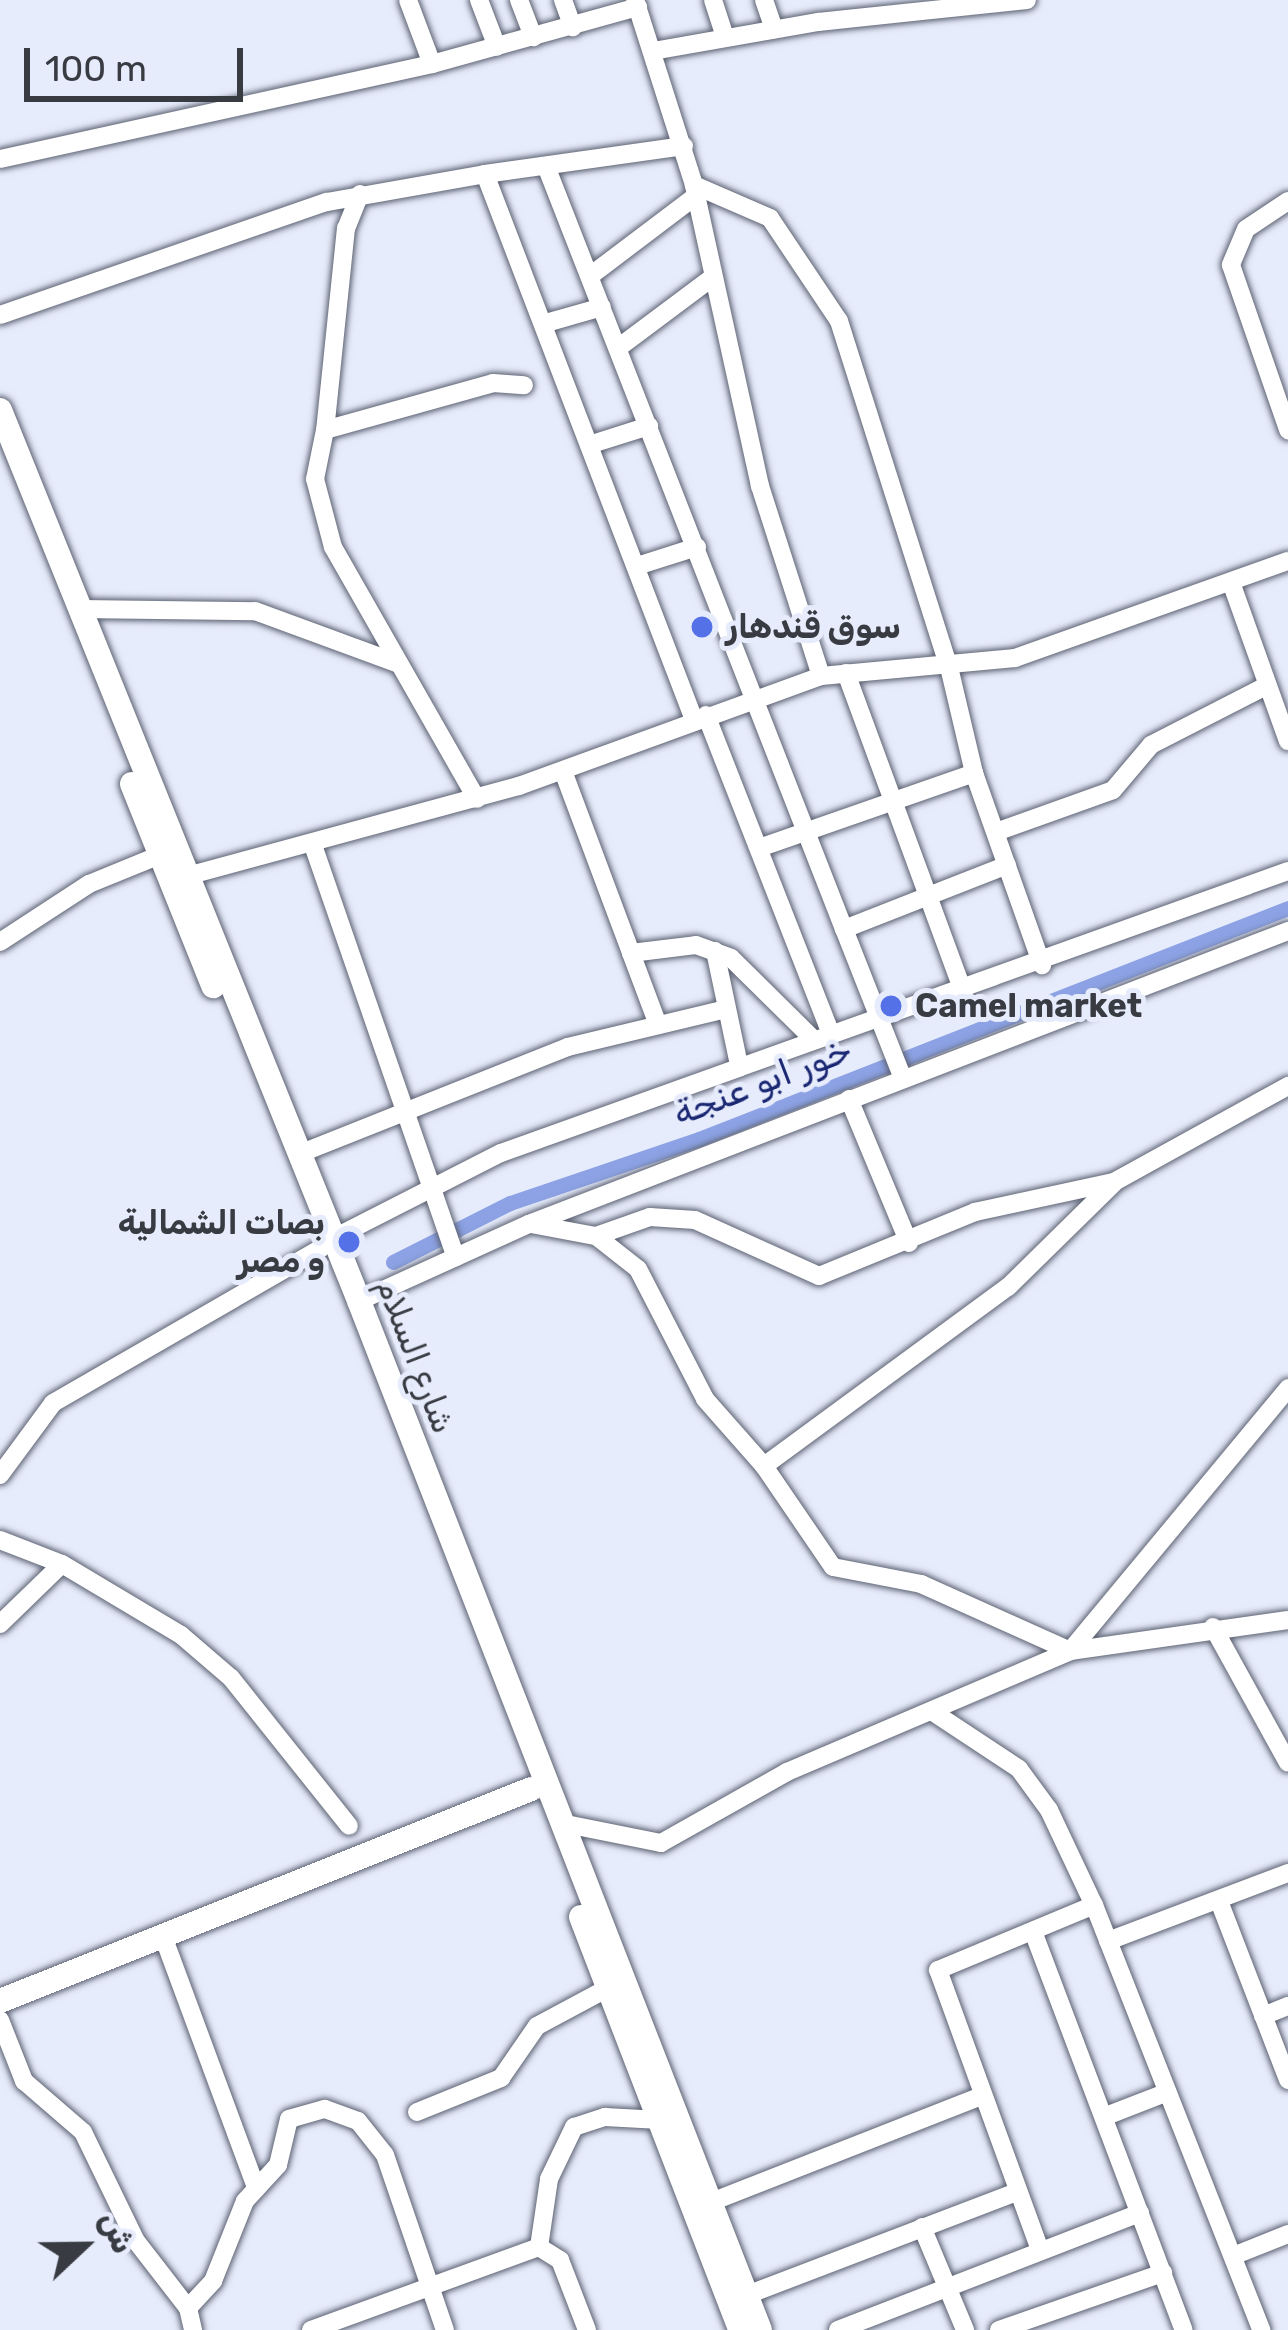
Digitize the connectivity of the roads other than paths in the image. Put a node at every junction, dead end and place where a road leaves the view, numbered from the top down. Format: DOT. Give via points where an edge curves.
graph roads {
  1 [pos="408,0"];
  2 [pos="479,0"];
  3 [pos="520,0"];
  4 [pos="562,0"];
  5 [pos="713,0"];
  6 [pos="764,0"];
  7 [pos="810,0"];
  8 [pos="1027,0"];
  9 [pos="637,4"];
  10 [pos="818,22"];
  11 [pos="572,27"];
  12 [pos="774,29"];
  13 [pos="725,37"];
  14 [pos="532,38"];
  15 [pos="497,47"];
  16 [pos="653,51"];
  17 [pos="432,64"];
  18 [pos="684,146"];
  19 [pos="0,159"];
  20 [pos="546,166"];
  21 [pos="485,174"];
  22 [pos="696,190"];
  23 [pos="360,194"];
  24 [pos="1288,201"];
  25 [pos="590,276"];
  26 [pos="713,277"];
  27 [pos="602,307"];
  28 [pos="0,315"];
  29 [pos="546,323"];
  30 [pos="618,348"];
  31 [pos="524,385"];
  32 [pos="0,410"];
  33 [pos="649,426"];
  34 [pos="326,430"];
  35 [pos="1288,430"];
  36 [pos="592,444"];
  37 [pos="0,447"];
  38 [pos="697,548"];
  39 [pos="1288,561"];
  40 [pos="637,566"];
  41 [pos="1232,585"];
  42 [pos="80,609"];
  43 [pos="396,663"];
  44 [pos="949,667"];
  45 [pos="846,674"];
  46 [pos="820,676"];
  47 [pos="1266,686"];
  48 [pos="756,696"];
  49 [pos="700,718"];
  50 [pos="1288,741"];
  51 [pos="563,771"];
  52 [pos="974,773"];
  53 [pos="477,800"];
  54 [pos="890,802"];
  55 [pos="806,832"];
  56 [pos="996,832"];
  57 [pos="314,848"];
  58 [pos="759,848"];
  59 [pos="160,855"];
  60 [pos="1007,865"];
  61 [pos="1288,871"];
  62 [pos="187,877"];
  63 [pos="926,896"];
  64 [pos="844,928"];
  65 [pos="1288,931"];
  66 [pos="0,942"];
  67 [pos="715,951"];
  68 [pos="632,953"];
  69 [pos="1042,964"];
  70 [pos="964,993"];
  71 [pos="722,1010"];
  72 [pos="879,1021"];
  73 [pos="658,1025"];
  74 [pos="821,1035"];
  75 [pos="740,1065"];
  76 [pos="903,1079"];
  77 [pos="1288,1086"];
  78 [pos="849,1099"];
  79 [pos="406,1106"];
  80 [pos="298,1154"];
  81 [pos="1114,1182"];
  82 [pos="431,1184"];
  83 [pos="529,1224"];
  84 [pos="596,1236"];
  85 [pos="328,1243"];
  86 [pos="909,1243"];
  87 [pos="456,1257"];
  88 [pos="359,1300"];
  89 [pos="1288,1388"];
  90 [pos="764,1466"];
  91 [pos="0,1475"];
  92 [pos="0,1540"];
  93 [pos="62,1564"];
  94 [pos="1288,1620"];
  95 [pos="0,1624"];
  96 [pos="1213,1627"];
  97 [pos="1070,1651"];
  98 [pos="933,1712"];
  99 [pos="1288,1763"];
  100 [pos="531,1789"];
  101 [pos="562,1823"];
  102 [pos="349,1826"];
  103 [pos="1288,1873"];
  104 [pos="1219,1901"];
  105 [pos="1094,1905"];
  106 [pos="1034,1934"];
  107 [pos="163,1936"];
  108 [pos="1108,1941"];
  109 [pos="608,1988"];
  110 [pos="0,2001"];
  111 [pos="1288,2006"];
  112 [pos="1263,2016"];
  113 [pos="0,2020"];
  114 [pos="1288,2080"];
  115 [pos="1168,2092"];
  116 [pos="979,2097"];
  117 [pos="417,2112"];
  118 [pos="1106,2116"];
  119 [pos="660,2120"];
  120 [pos="256,2188"];
  121 [pos="1017,2192"];
  122 [pos="711,2202"];
  123 [pos="1140,2213"];
  124 [pos="922,2227"];
  125 [pos="1288,2234"];
  126 [pos="539,2247"];
  127 [pos="1040,2250"];
  128 [pos="1232,2256"];
  129 [pos="1163,2273"];
  130 [pos="428,2286"];
  131 [pos="946,2287"];
  132 [pos="747,2295"];
  133 [pos="188,2308"];
  134 [pos="845,2329"];
  135 [pos="193,2330"];
  136 [pos="311,2330"];
  137 [pos="445,2330"];
  138 [pos="587,2330"];
  139 [pos="740,2330"];
  140 [pos="760,2330"];
  141 [pos="965,2330"];
  142 [pos="999,2330"];
  143 [pos="1184,2330"];
  144 [pos="1261,2330"];
  1 -- 17 [label="street"];
  2 -- 15 [label="street"];
  3 -- 14 [label="street"];
  4 -- 11 [label="street"];
  5 -- 13 [label="street"];
  6 -- 12 [label="street"];
  7 -- 10 [label="street"];
  8 -- 10 [label="street"];
  9 -- 11 [label="street"];
  9 -- 16 [label="street"];
  10 -- 12 [label="street"];
  11 -- 14 [label="street"];
  12 -- 13 [label="street"];
  13 -- 16 [label="street"];
  14 -- 15 [label="street"];
  15 -- 17 [label="street"];
  16 -- 18 [label="street"];
  17 -- 19 [label="street"];
  18 -- 20 [label="street"];
  18 -- 22 [label="street"];
  20 -- 21 [label="street"];
  20 -- 25 [label="street"];
  21 -- 23 [label="street"];
  21 -- 29 [label="street"];
  22 -- 25 [label="street"];
  22 -- 26 [label="street"];
  22 -- 44 [label="street" via="770,218 839,321"];
  23 -- 28 [label="street"];
  23 -- 34 [label="street" via="346,229"];
  24 -- 35 [label="street" via="1246,229 1231,265"];
  25 -- 27 [label="street"];
  26 -- 30 [label="street"];
  26 -- 46 [label="street" via="760,486"];
  27 -- 29 [label="street"];
  27 -- 30 [label="street"];
  29 -- 36 [label="street"];
  30 -- 33 [label="street"];
  31 -- 34 [label="street" via="494,383"];
  32 -- 42 [label="main road, شارع السلام"];
  33 -- 36 [label="street"];
  33 -- 38 [label="street"];
  34 -- 43 [label="street" via="317,509"];
  36 -- 40 [label="street"];
  37 -- 59 [label="main road, شارع السلام"];
  38 -- 40 [label="street"];
  38 -- 48 [label="street"];
  39 -- 41 [label="street"];
  40 -- 49 [label="street"];
  41 -- 44 [label="street" via="1015,658"];
  41 -- 47 [label="street"];
  42 -- 43 [label="street" via="255,611"];
  42 -- 62 [label="main road, شارع السلام"];
  43 -- 53 [label="street"];
  44 -- 45 [label="street"];
  44 -- 52 [label="street"];
  45 -- 46 [label="street"];
  45 -- 54 [label="street"];
  46 -- 48 [label="street"];
  47 -- 50 [label="street"];
  47 -- 56 [label="street" via="1151,746 1114,790"];
  48 -- 49 [label="street"];
  48 -- 55 [label="street"];
  49 -- 51 [label="street"];
  49 -- 58 [label="street"];
  51 -- 53 [label="street"];
  51 -- 68 [label="street"];
  52 -- 54 [label="street"];
  52 -- 56 [label="street"];
  53 -- 57 [label="street"];
  54 -- 55 [label="street"];
  54 -- 63 [label="street"];
  55 -- 58 [label="street"];
  55 -- 64 [label="street"];
  56 -- 60 [label="street"];
  57 -- 62 [label="street"];
  57 -- 79 [label="street"];
  58 -- 74 [label="street"];
  59 -- 66 [label="street" via="88,884"];
  59 -- 85 [label="main road, شارع السلام"];
  60 -- 63 [label="street"];
  60 -- 69 [label="street"];
  61 -- 69 [label="street"];
  62 -- 80 [label="main road, شارع السلام"];
  63 -- 64 [label="street"];
  63 -- 70 [label="street"];
  64 -- 72 [label="street"];
  65 -- 76 [label="street"];
  67 -- 68 [label="street" via="696,945"];
  67 -- 71 [label="street"];
  67 -- 74 [label="street" via="748,967"];
  68 -- 73 [label="street"];
  69 -- 70 [label="street"];
  70 -- 72 [label="street"];
  71 -- 73 [label="street"];
  71 -- 75 [label="street"];
  72 -- 74 [label="street"];
  72 -- 76 [label="street"];
  73 -- 79 [label="street" via="568,1047"];
  74 -- 75 [label="street"];
  75 -- 82 [label="street"];
  76 -- 78 [label="street"];
  77 -- 81 [label="street"];
  78 -- 83 [label="street"];
  78 -- 86 [label="street"];
  79 -- 80 [label="street"];
  79 -- 82 [label="street"];
  80 -- 85 [label="main road, شارع السلام"];
  81 -- 86 [label="street" via="998,1205"];
  81 -- 90 [label="street" via="1008,1287"];
  82 -- 85 [label="street"];
  82 -- 87 [label="street"];
  83 -- 84 [label="street"];
  83 -- 87 [label="street"];
  84 -- 86 [label="street" via="650,1216 695,1220 820,1276"];
  84 -- 90 [label="street" via="638,1268 705,1399"];
  85 -- 88 [label="main road, شارع السلام"];
  85 -- 91 [label="street" via="52,1403"];
  85 -- 100 [label="main road, شارع السلام"];
  87 -- 88 [label="street"];
  88 -- 101 [label="main road, شارع السلام"];
  89 -- 97 [label="street"];
  90 -- 97 [label="street" via="833,1567 921,1584"];
  92 -- 93 [label="street"];
  93 -- 95 [label="street"];
  93 -- 102 [label="street" via="162,1622 231,1678"];
  94 -- 96 [label="street"];
  96 -- 97 [label="street"];
  96 -- 99 [label="street"];
  97 -- 98 [label="street"];
  98 -- 101 [label="street" via="787,1772 662,1843"];
  98 -- 105 [label="street" via="1034,1786"];
  100 -- 107 [label="main road"];
  100 -- 109 [label="main road, شارع السلام"];
  101 -- 122 [label="main road, شارع السلام"];
  103 -- 104 [label="street"];
  104 -- 108 [label="street"];
  104 -- 112 [label="street"];
  105 -- 106 [label="street"];
  105 -- 108 [label="street"];
  106 -- 116 [label="street" via="938,1970"];
  106 -- 118 [label="street"];
  107 -- 110 [label="main road"];
  107 -- 120 [label="street"];
  108 -- 115 [label="street"];
  109 -- 117 [label="street" via="537,2026 501,2078"];
  109 -- 119 [label="main road, شارع السلام"];
  111 -- 112 [label="street"];
  112 -- 114 [label="street"];
  113 -- 133 [label="street" via="24,2081 83,2132 136,2241"];
  115 -- 118 [label="street"];
  115 -- 128 [label="street"];
  116 -- 121 [label="street"];
  116 -- 122 [label="street"];
  118 -- 123 [label="street"];
  119 -- 126 [label="street" via="605,2116 574,2127 549,2180"];
  119 -- 139 [label="main road, شارع السلام"];
  120 -- 130 [label="street" via="278,2165 283,2132 298,2111 348,2115 385,2155"];
  120 -- 133 [label="street" via="237,2214 213,2281"];
  121 -- 124 [label="street"];
  121 -- 127 [label="street"];
  122 -- 132 [label="main road, شارع السلام"];
  123 -- 127 [label="street"];
  123 -- 129 [label="street"];
  124 -- 131 [label="street"];
  124 -- 132 [label="street"];
  125 -- 128 [label="street"];
  126 -- 130 [label="street"];
  126 -- 138 [label="street" via="560,2260"];
  127 -- 131 [label="street"];
  128 -- 144 [label="street"];
  129 -- 142 [label="street"];
  129 -- 143 [label="street"];
  130 -- 136 [label="street"];
  130 -- 137 [label="street"];
  131 -- 134 [label="street"];
  131 -- 141 [label="street"];
  132 -- 140 [label="main road, شارع السلام"];
  133 -- 135 [label="street"];
}
